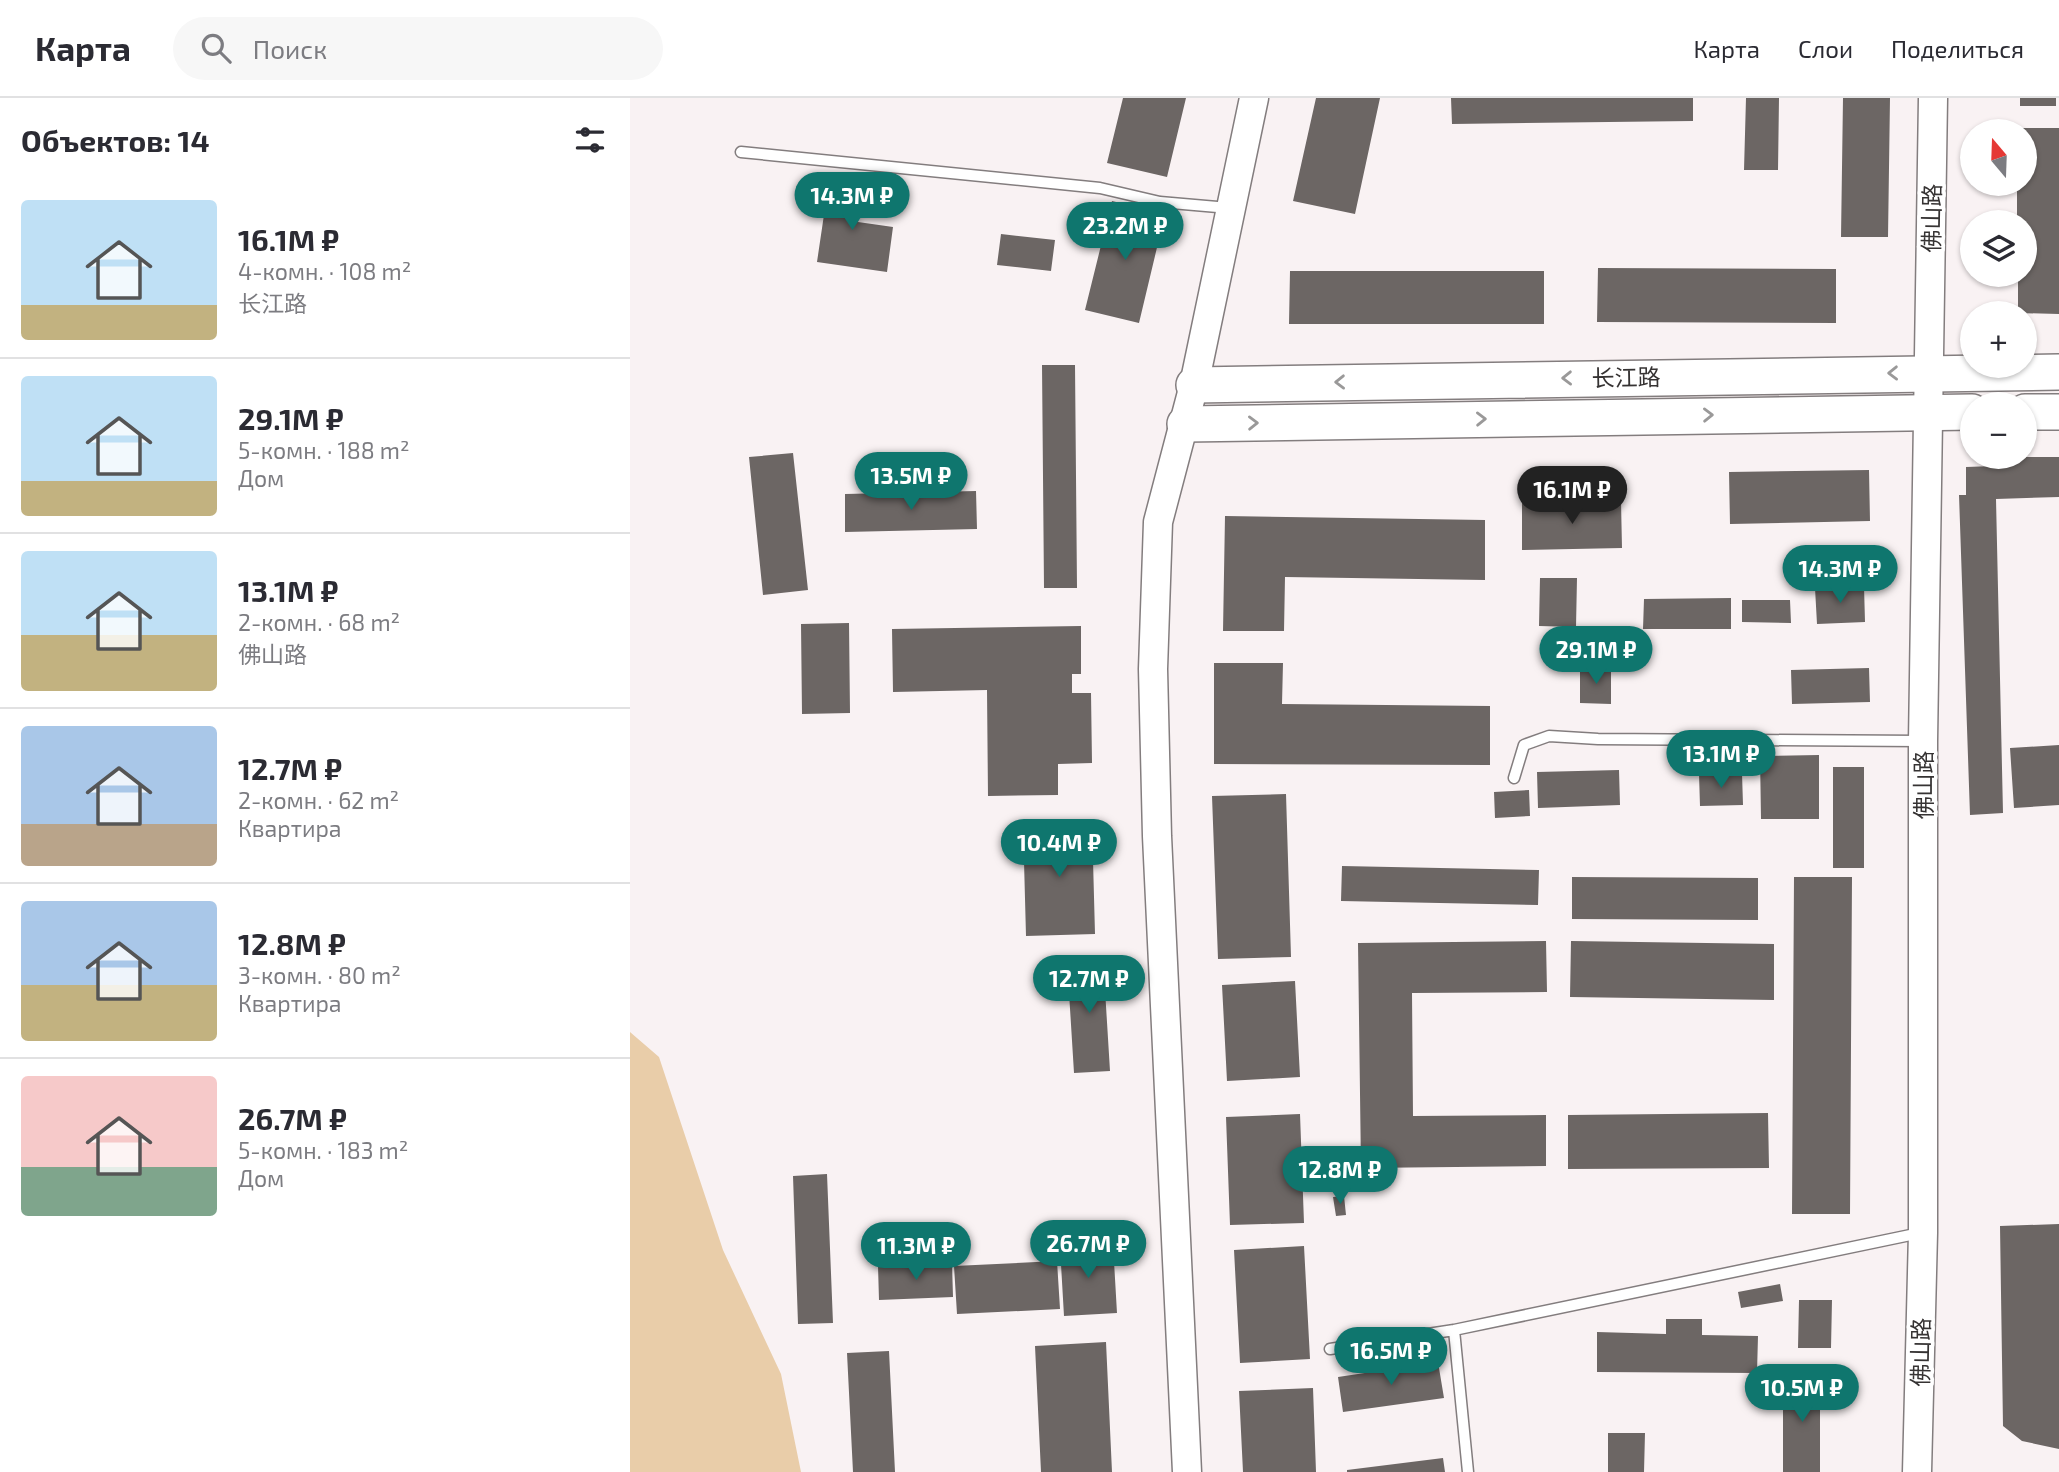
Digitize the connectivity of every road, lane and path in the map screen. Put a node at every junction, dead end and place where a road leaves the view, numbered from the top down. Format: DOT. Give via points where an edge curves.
graph roads {
  1 [pos="1254,98"];
  2 [pos="1933,98"];
  3 [pos="741,152"];
  4 [pos="1230,208"];
  5 [pos="1928,372"];
  6 [pos="2059,372"];
  7 [pos="1194,384"];
  8 [pos="1927,412"];
  9 [pos="1960,412"];
  10 [pos="2037,412"];
  11 [pos="2059,412"];
  12 [pos="1185,424"];
  13 [pos="1923,741"];
  14 [pos="1514,778"];
  15 [pos="1923,1233"];
  16 [pos="1454,1330"];
  17 [pos="1330,1349"];
  18 [pos="1187,1472"];
  19 [pos="1468,1472"];
  20 [pos="1917,1472"];
  1 -- 4 [label="street"];
  2 -- 5 [label="street, 佛山路"];
  3 -- 4 [label="lane" via="1100,188 1160,202"];
  4 -- 7 [label="street"];
  5 -- 6 [label="main road, 长江路"];
  5 -- 7 [label="main road, 长江路, one-way"];
  5 -- 8 [label="street, 佛山路"];
  7 -- 12 [label="street"];
  8 -- 9 [label="main road, 长江路"];
  12 -- 8 [label="main road, 长江路, one-way"];
  8 -- 13 [label="street, 佛山路"];
  10 -- 11 [label="main road"];
  12 -- 18 [label="street" via="1158,522 1153,668"];
  13 -- 14 [label="lane" via="1549,736 1524,745"];
  13 -- 15 [label="street, 佛山路"];
  15 -- 16 [label="lane"];
  15 -- 20 [label="street, 佛山路"];
  16 -- 17 [label="lane"];
  16 -- 19 [label="lane"];
}
